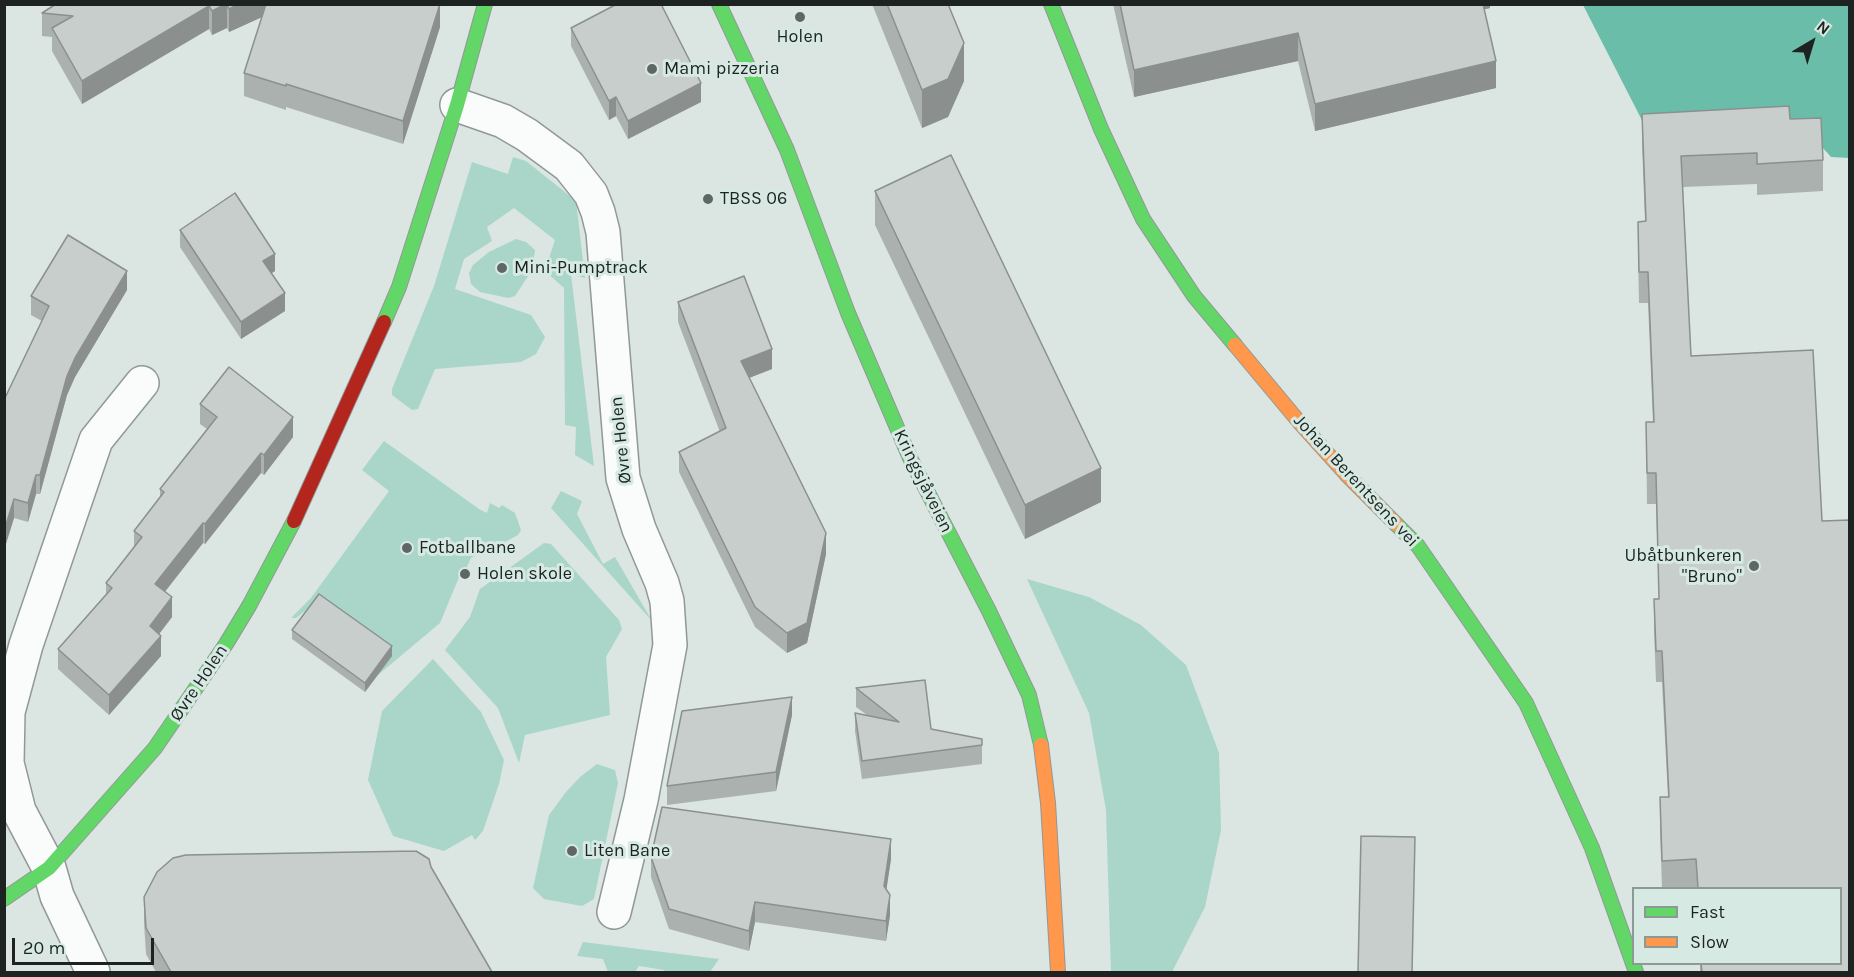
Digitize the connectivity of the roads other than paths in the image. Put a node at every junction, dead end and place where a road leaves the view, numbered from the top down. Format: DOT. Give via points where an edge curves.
graph roads {
  1 [pos="485,4"];
  2 [pos="719,4"];
  3 [pos="1051,4"];
  4 [pos="457,105"];
  5 [pos="142,383"];
  6 [pos="49,868"];
  7 [pos="4,899"];
  8 [pos="614,912"];
  9 [pos="1632,961"];
  10 [pos="93,972"];
  11 [pos="1058,972"];
  1 -- 4 [label="street, Øvre Holen"];
  2 -- 11 [label="street, Kringsjåveien" via="787,150 910,459 1029,695 1042,748"];
  3 -- 9 [label="street, Johan Berentsens vei" via="1101,129 1143,219 1194,296 1307,431 1418,546 1526,703 1592,848"];
  4 -- 6 [label="street, Øvre Holen" via="399,287 279,549 226,644 155,748"];
  4 -- 8 [label="street, Øvre Holen" via="503,121 569,166 591,194 603,232 623,478 667,601 670,645"];
  5 -- 6 [label="street" via="96,440 26,645 8,712 7,763 19,811"];
  6 -- 7 [label="street, Øvre Holen"];
  6 -- 10 [label="street" via="57,896"];
}
